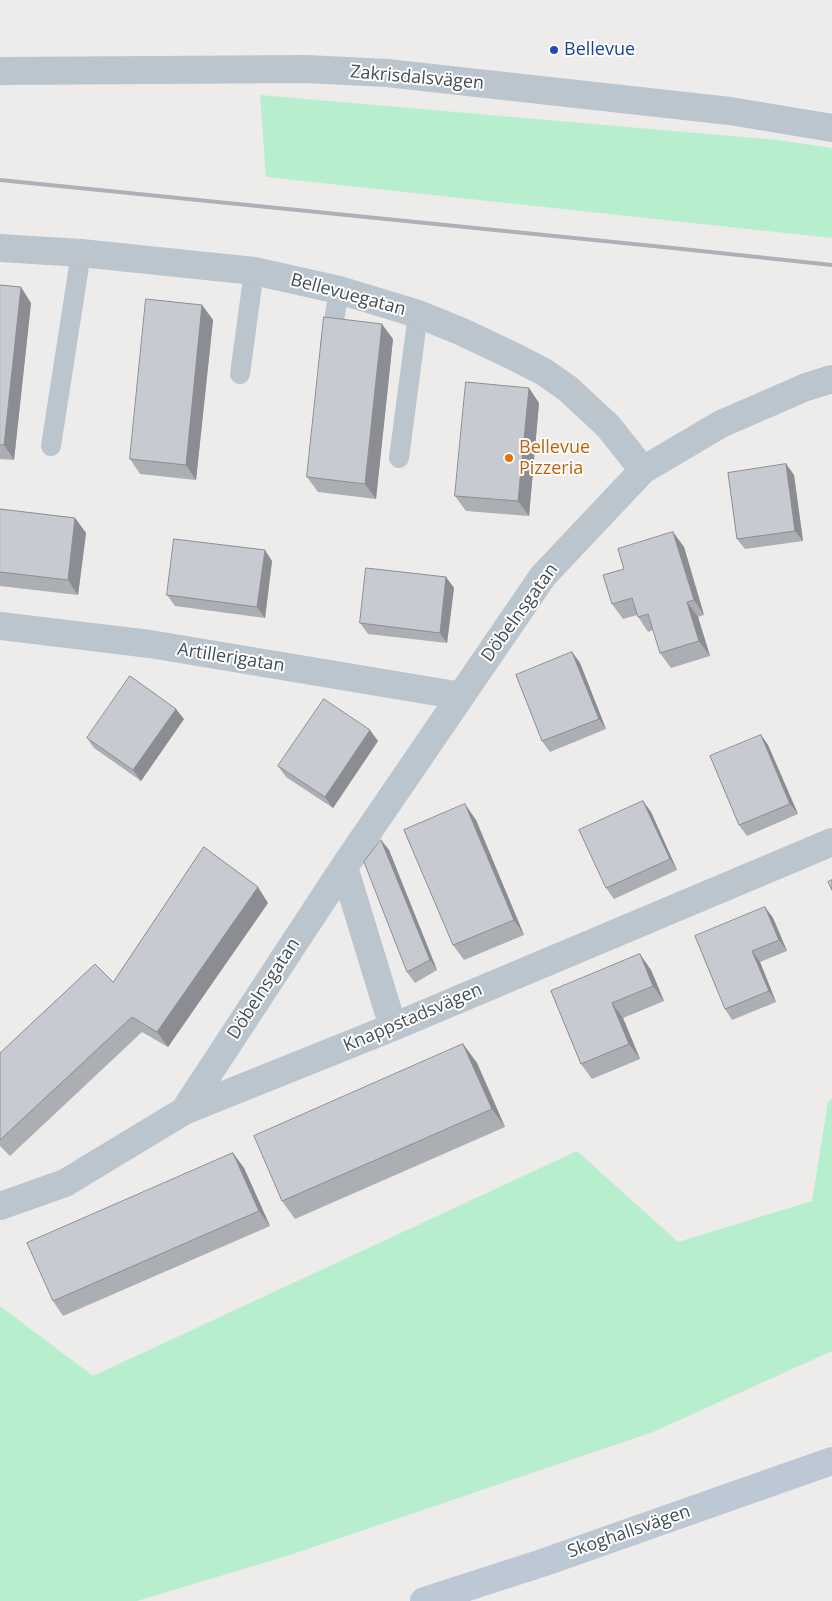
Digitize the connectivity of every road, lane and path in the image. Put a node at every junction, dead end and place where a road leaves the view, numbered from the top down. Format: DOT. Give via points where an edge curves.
graph roads {
  1 [pos="0,71"];
  2 [pos="832,128"];
  3 [pos="0,248"];
  4 [pos="81,254"];
  5 [pos="254,271"];
  6 [pos="339,290"];
  7 [pos="418,314"];
  8 [pos="326,366"];
  9 [pos="240,374"];
  10 [pos="832,379"];
  11 [pos="51,446"];
  12 [pos="400,458"];
  13 [pos="643,470"];
  14 [pos="0,626"];
  15 [pos="461,696"];
  16 [pos="832,842"];
  17 [pos="344,867"];
  18 [pos="393,1027"];
  19 [pos="184,1111"];
  20 [pos="0,1206"];
  21 [pos="832,1461"];
  22 [pos="424,1601"];
  1 -- 2 [label="street, Zakrisdalsvägen" via="306,69 386,73 730,111"];
  3 -- 4 [label="street, Bellevuegatan"];
  4 -- 5 [label="street, Bellevuegatan"];
  4 -- 11 [label="lane"];
  5 -- 6 [label="street, Bellevuegatan"];
  5 -- 9 [label="lane"];
  6 -- 7 [label="street, Bellevuegatan"];
  6 -- 8 [label="lane"];
  7 -- 12 [label="lane"];
  7 -- 13 [label="street, Bellevuegatan" via="544,372 567,388 608,426"];
  10 -- 13 [label="street, Döbelnsgatan" via="721,424"];
  13 -- 15 [label="street, Döbelnsgatan" via="543,576"];
  14 -- 15 [label="street, Artillerigatan" via="150,644"];
  15 -- 17 [label="street, Döbelnsgatan"];
  16 -- 18 [label="street, Knappstadsvägen"];
  17 -- 18 [label="street"];
  17 -- 19 [label="street, Döbelnsgatan"];
  18 -- 19 [label="street, Knappstadsvägen"];
  19 -- 20 [label="street, Knappstadsvägen" via="65,1183"];
  21 -- 22 [label="main road, Skoghallsvägen"];
}
